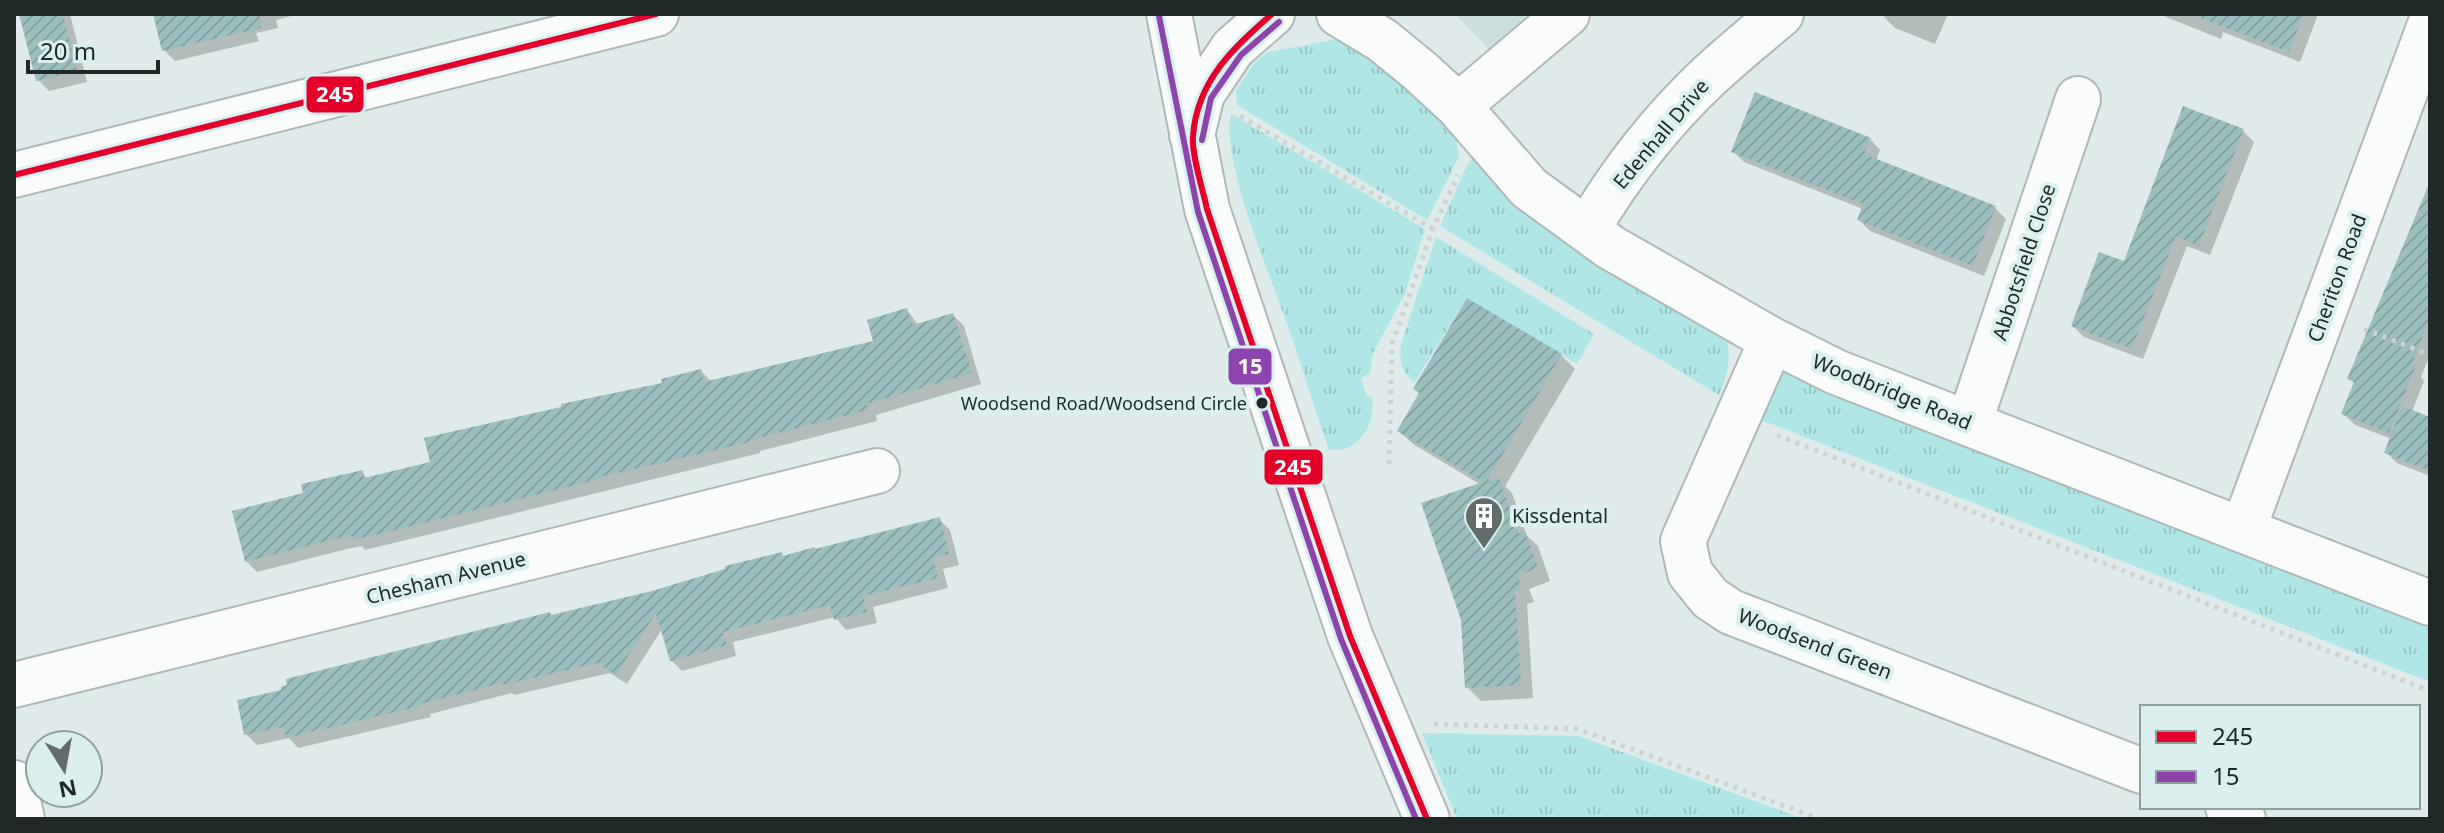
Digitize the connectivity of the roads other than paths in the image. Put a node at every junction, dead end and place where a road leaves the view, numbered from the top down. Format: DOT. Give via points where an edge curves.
graph roads {
  1 [pos="1169,14"];
  2 [pos="1272,14"];
  3 [pos="1339,14"];
  4 [pos="1400,14"];
  5 [pos="1567,14"];
  6 [pos="1781,14"];
  7 [pos="630,17"];
  8 [pos="2430,25"];
  9 [pos="1420,71"];
  10 [pos="2078,99"];
  11 [pos="1468,118"];
  12 [pos="1192,138"];
  13 [pos="14,175"];
  14 [pos="1587,230"];
  15 [pos="1772,340"];
  16 [pos="1969,424"];
  17 [pos="877,471"];
  18 [pos="2243,530"];
  19 [pos="2430,603"];
  20 [pos="14,685"];
  21 [pos="2140,770"];
  22 [pos="14,783"];
  23 [pos="22,819"];
  24 [pos="1427,819"];
  1 -- 12 [label="street"];
  2 -- 12 [label="street" via="1233,48 1202,94"];
  3 -- 9 [label="street, Woodbridge Road"];
  4 -- 9 [label="street, Woodbridge Road"];
  5 -- 11 [label="street"];
  6 -- 14 [label="street, Edenhall Drive" via="1670,117"];
  7 -- 13 [label="street"];
  8 -- 18 [label="street, Cheriton Road"];
  9 -- 11 [label="street, Woodbridge Road"];
  10 -- 16 [label="street, Abbotsfield Close"];
  11 -- 14 [label="street, Woodbridge Road" via="1529,188"];
  12 -- 24 [label="street" via="1207,209 1350,636"];
  14 -- 15 [label="street, Woodbridge Road"];
  15 -- 16 [label="street, Woodbridge Road" via="1836,372"];
  15 -- 21 [label="street, Woodsend Green" via="1683,541 1690,573 1710,598 1731,612"];
  16 -- 18 [label="street, Woodbridge Road"];
  17 -- 20 [label="street, Chesham Avenue"];
  18 -- 19 [label="street, Woodbridge Road"];
  22 -- 23 [label="street"];
}
